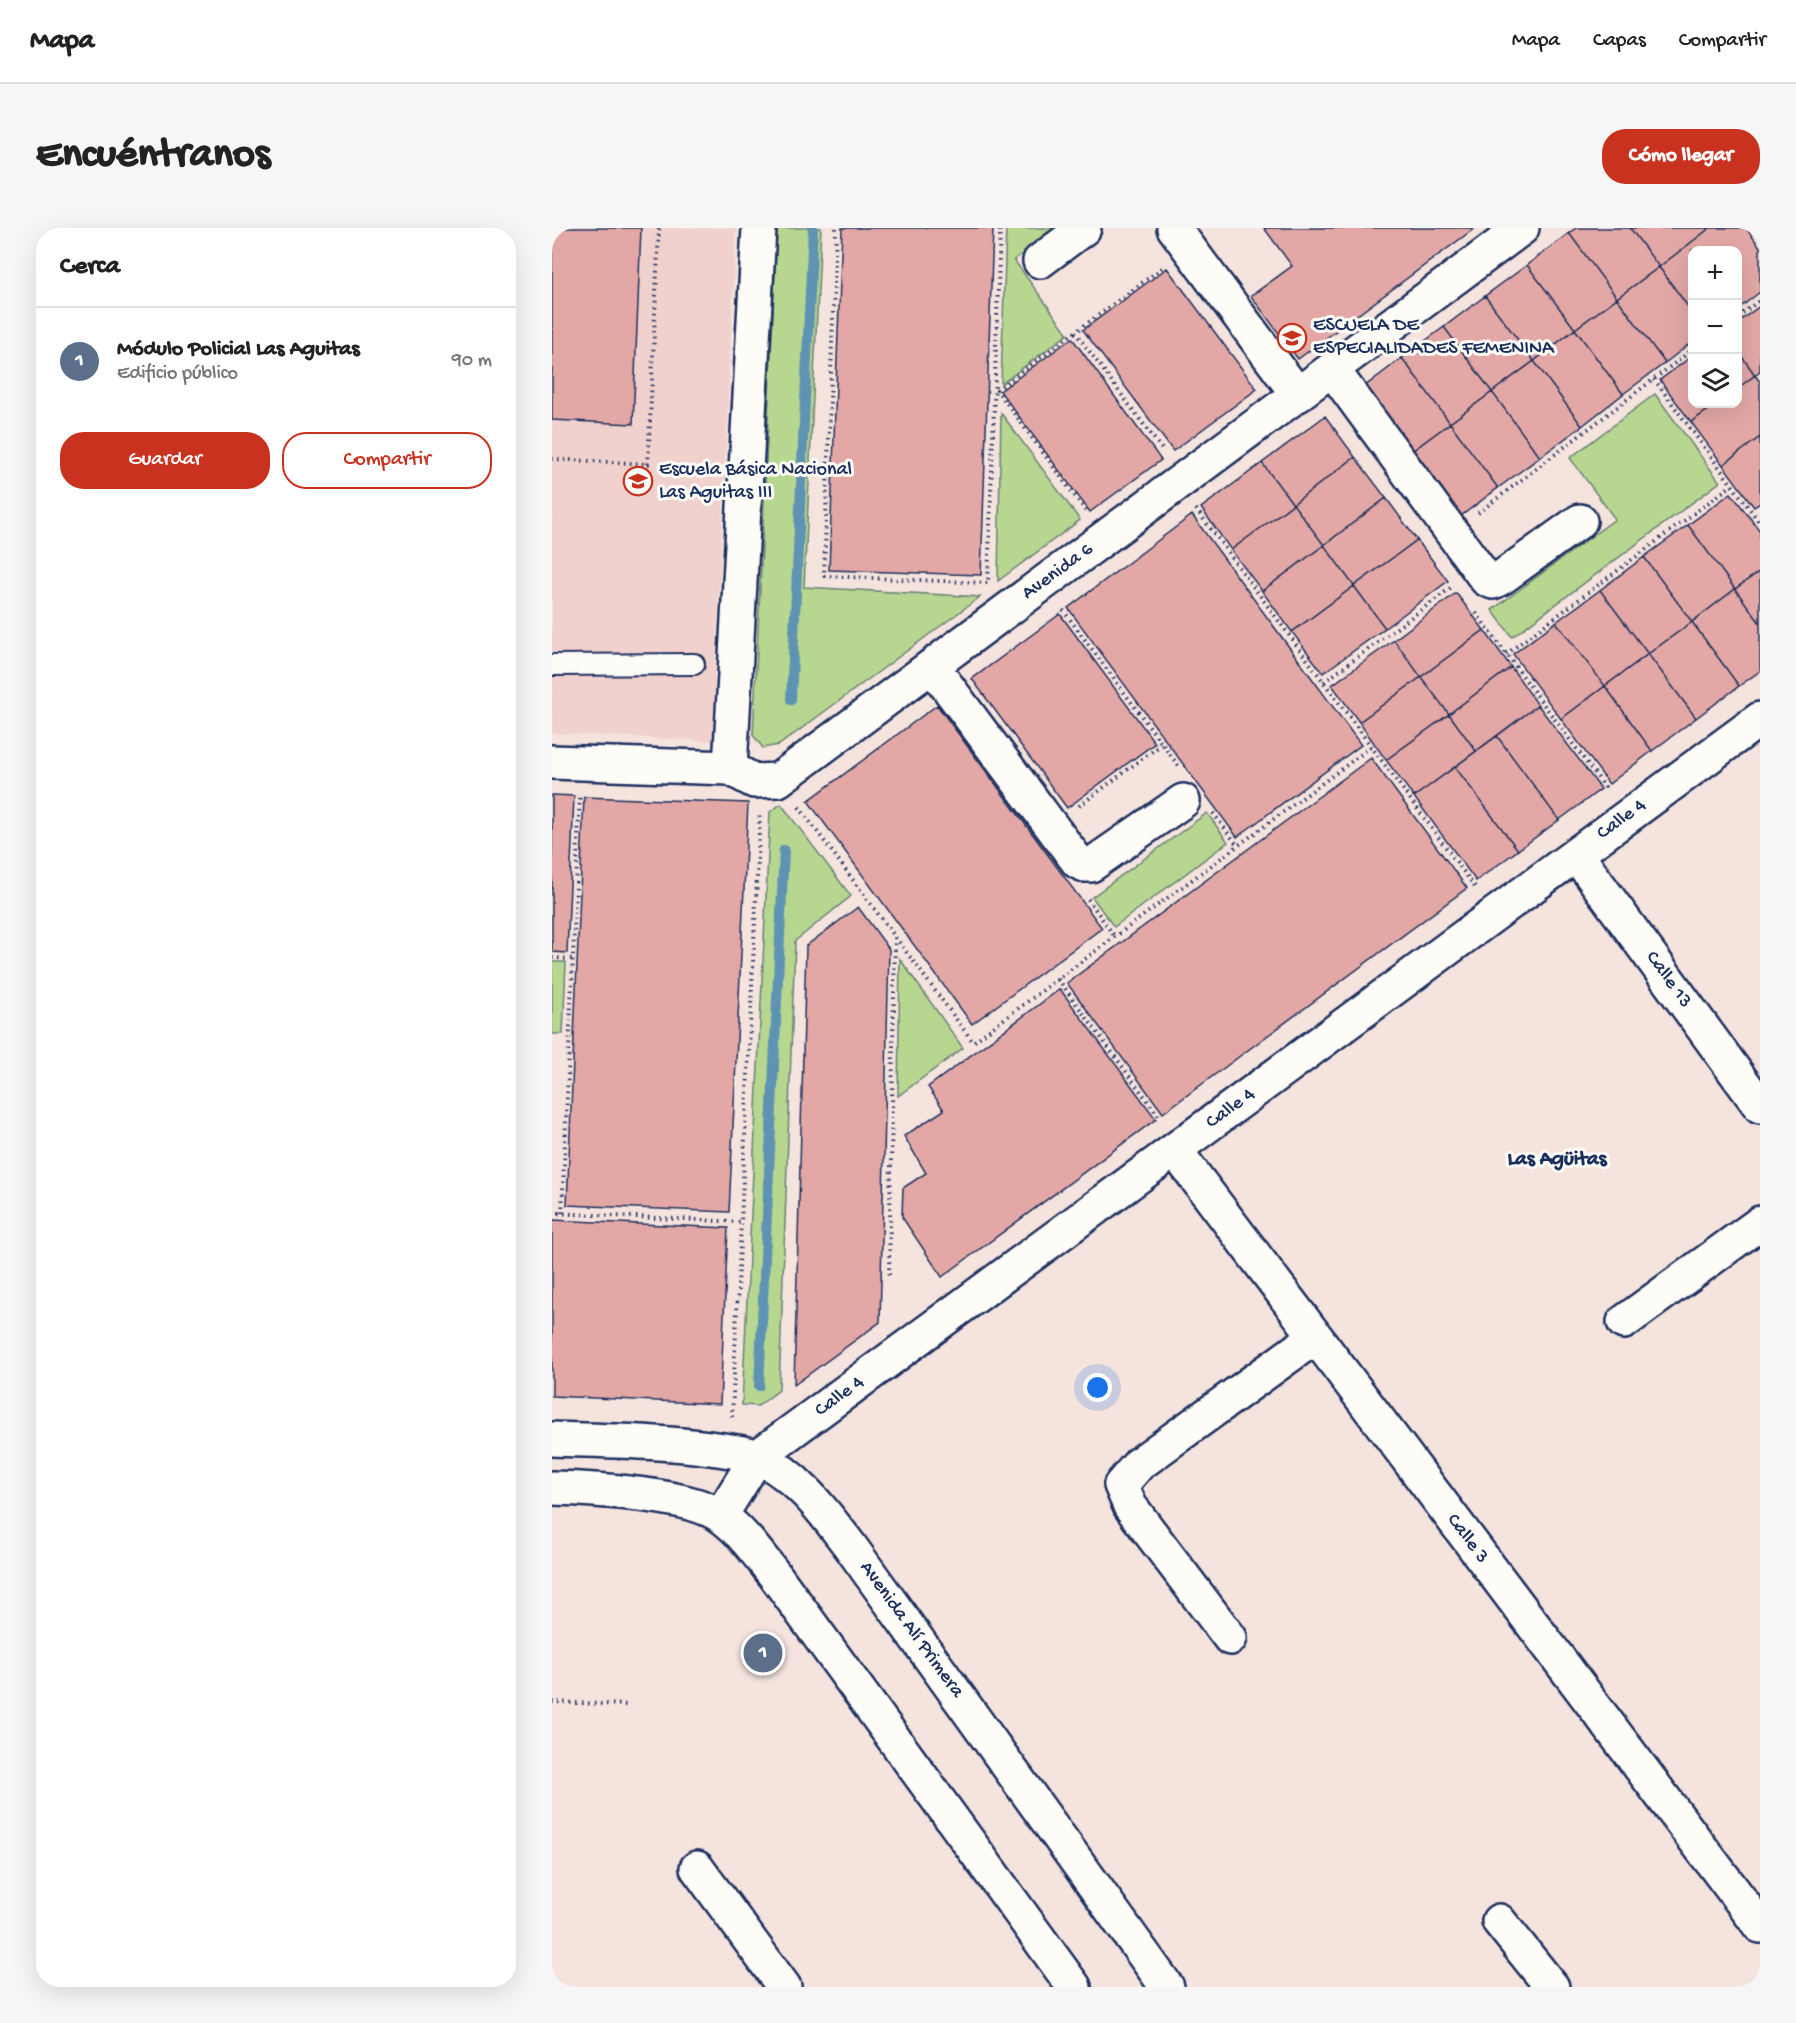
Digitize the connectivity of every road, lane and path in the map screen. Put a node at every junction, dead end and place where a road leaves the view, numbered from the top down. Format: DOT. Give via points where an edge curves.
graph roads {
  1 [pos="659,228"];
  2 [pos="759,228"];
  3 [pos="836,228"];
  4 [pos="1000,228"];
  5 [pos="1084,228"];
  6 [pos="1522,228"];
  7 [pos="1181,238"];
  8 [pos="1040,261"];
  9 [pos="1760,300"];
  10 [pos="1742,313"];
  11 [pos="1075,332"];
  12 [pos="1688,353"];
  13 [pos="1332,369"];
  14 [pos="1654,379"];
  15 [pos="1298,395"];
  16 [pos="552,459"];
  17 [pos="1181,481"];
  18 [pos="1732,486"];
  19 [pos="1580,521"];
  20 [pos="1760,523"];
  21 [pos="1451,533"];
  22 [pos="1106,537"];
  23 [pos="1044,583"];
  24 [pos="1455,585"];
  25 [pos="1506,654"];
  26 [pos="694,664"];
  27 [pos="552,665"];
  28 [pos="932,666"];
  29 [pos="1324,682"];
  30 [pos="1760,718"];
  31 [pos="1162,744"];
  32 [pos="1371,747"];
  33 [pos="567,763"];
  34 [pos="730,768"];
  35 [pos="770,780"];
  36 [pos="1192,794"];
  37 [pos="1051,826"];
  38 [pos="1238,846"];
  39 [pos="1576,854"];
  40 [pos="1495,914"];
  41 [pos="895,937"];
  42 [pos="552,958"];
  43 [pos="573,959"];
  44 [pos="1058,979"];
  45 [pos="1760,1106"];
  46 [pos="1178,1148"];
  47 [pos="552,1213"];
  48 [pos="562,1213"];
  49 [pos="741,1222"];
  50 [pos="1760,1223"];
  51 [pos="889,1275"];
  52 [pos="1624,1322"];
  53 [pos="1315,1337"];
  54 [pos="552,1439"];
  55 [pos="744,1454"];
  56 [pos="552,1488"];
  57 [pos="721,1515"];
  58 [pos="1230,1638"];
  59 [pos="552,1702"];
  60 [pos="628,1705"];
  61 [pos="697,1868"];
  62 [pos="1499,1921"];
  63 [pos="1760,1926"];
  64 [pos="784,1987"];
  65 [pos="1074,1987"];
  66 [pos="1167,1987"];
  67 [pos="1551,1987"];
  1 -- 16 [label="path" via="648,464"];
  2 -- 34 [label="street"];
  3 -- 4 [label="path" via="824,576 988,583"];
  5 -- 8 [label="street"];
  6 -- 13 [label="street, Avenida 6"];
  7 -- 11 [label="path"];
  7 -- 15 [label="street"];
  9 -- 10 [label="path"];
  11 -- 17 [label="path"];
  11 -- 22 [label="path" via="997,390"];
  12 -- 14 [label="path"];
  13 -- 15 [label="street, Avenida 6"];
  13 -- 21 [label="street"];
  14 -- 18 [label="path"];
  14 -- 21 [label="path"];
  15 -- 17 [label="street, Avenida 6"];
  17 -- 22 [label="street, Avenida 6"];
  17 -- 29 [label="path"];
  18 -- 20 [label="path"];
  18 -- 25 [label="path"];
  19 -- 21 [label="street" via="1493,582 1486,579"];
  22 -- 23 [label="street, Avenida 6"];
  23 -- 28 [label="street, Avenida 6"];
  23 -- 31 [label="path"];
  24 -- 29 [label="path"];
  26 -- 27 [label="lane"];
  28 -- 35 [label="street, Avenida 6"];
  28 -- 37 [label="street"];
  29 -- 32 [label="path"];
  30 -- 39 [label="street, Calle 4"];
  31 -- 36 [label="path"];
  31 -- 37 [label="path"];
  32 -- 38 [label="path"];
  32 -- 40 [label="path"];
  33 -- 34 [label="street"];
  33 -- 43 [label="path"];
  34 -- 35 [label="street" via="754,781"];
  35 -- 41 [label="path"];
  35 -- 49 [label="path"];
  36 -- 37 [label="street" via="1091,865 1078,862"];
  36 -- 38 [label="path"];
  38 -- 44 [label="path"];
  39 -- 40 [label="street, Calle 4"];
  39 -- 45 [label="street, Calle 13"];
  40 -- 46 [label="street, Calle 4"];
  41 -- 44 [label="path" via="973,1042"];
  41 -- 51 [label="path"];
  42 -- 43 [label="path"];
  43 -- 48 [label="path"];
  44 -- 46 [label="path"];
  46 -- 53 [label="street, Calle 3"];
  46 -- 55 [label="street, Calle 4"];
  47 -- 48 [label="path"];
  48 -- 49 [label="path"];
  49 -- 55 [label="path"];
  50 -- 52 [label="street"];
  53 -- 58 [label="street" via="1139,1464 1121,1485 1130,1506"];
  53 -- 63 [label="street, Calle 3"];
  54 -- 55 [label="street, Avenida Alí Primera" via="674,1443"];
  55 -- 57 [label="street, Calle 4"];
  55 -- 66 [label="street, Avenida Alí Primera" via="793,1480 819,1506"];
  56 -- 57 [label="street" via="600,1489 665,1499"];
  57 -- 65 [label="street" via="777,1578"];
  59 -- 60 [label="path"];
  61 -- 64 [label="street"];
  62 -- 67 [label="street"];
}
